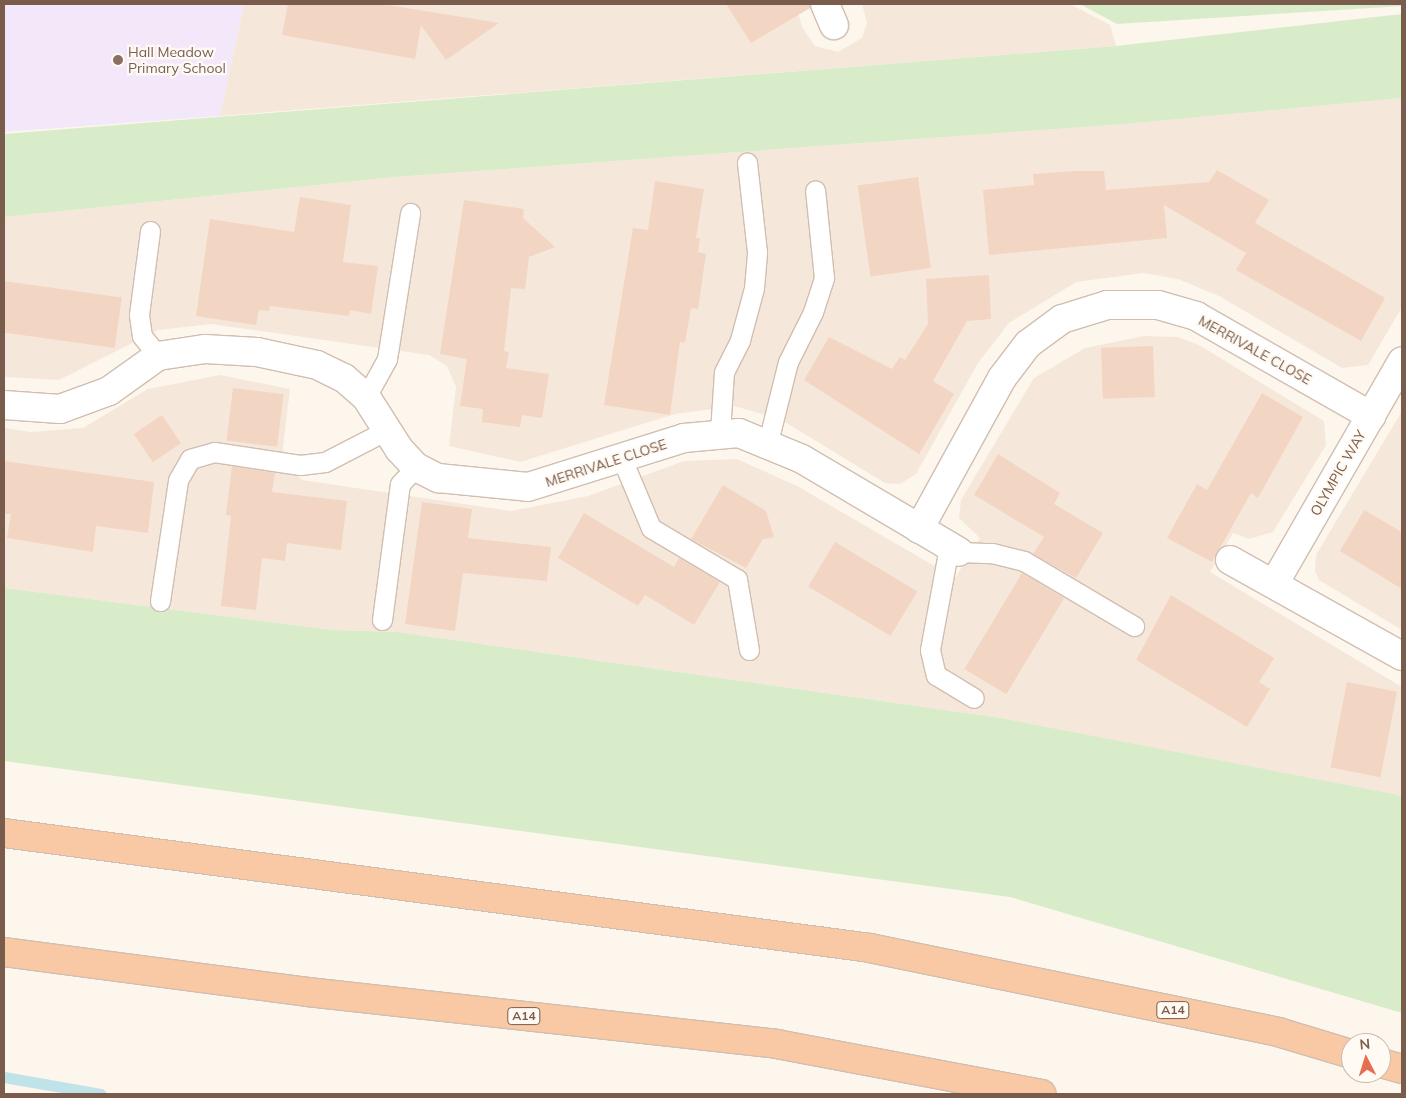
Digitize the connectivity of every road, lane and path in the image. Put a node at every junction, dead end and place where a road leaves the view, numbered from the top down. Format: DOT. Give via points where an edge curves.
graph roads {
  1 [pos="747,163"];
  2 [pos="815,190"];
  3 [pos="410,213"];
  4 [pos="150,232"];
  5 [pos="158,356"];
  6 [pos="1402,361"];
  7 [pos="366,397"];
  8 [pos="4,405"];
  9 [pos="1371,416"];
  10 [pos="387,430"];
  11 [pos="720,432"];
  12 [pos="768,442"];
  13 [pos="622,459"];
  14 [pos="416,467"];
  15 [pos="919,529"];
  16 [pos="954,549"];
  17 [pos="1230,560"];
  18 [pos="1274,584"];
  19 [pos="160,602"];
  20 [pos="382,620"];
  21 [pos="1134,626"];
  22 [pos="748,650"];
  23 [pos="1402,656"];
  24 [pos="974,698"];
  25 [pos="4,833"];
  26 [pos="4,952"];
  27 [pos="1341,1051"];
  28 [pos="1041,1094"];
  1 -- 11 [label="lane" via="757,252 754,288 724,372"];
  2 -- 12 [label="lane" via="824,278 814,312 788,362"];
  3 -- 7 [label="lane" via="387,359"];
  4 -- 5 [label="lane" via="139,315 142,336"];
  5 -- 7 [label="street, MERRIVALE CLOSE" via="205,349 257,352 317,366 344,378"];
  5 -- 8 [label="street, MERRIVALE CLOSE" via="109,391 60,409"];
  6 -- 9 [label="street, OLYMPIC WAY"];
  7 -- 10 [label="street, MERRIVALE CLOSE"];
  9 -- 15 [label="street, MERRIVALE CLOSE" via="1196,316 1158,305 1107,305 1062,319 1028,344 1002,378"];
  9 -- 18 [label="street, OLYMPIC WAY"];
  10 -- 14 [label="street, MERRIVALE CLOSE"];
  10 -- 19 [label="lane" via="325,462 300,464 214,452 190,459 178,480"];
  11 -- 12 [label="street, MERRIVALE CLOSE" via="740,433"];
  11 -- 13 [label="street, MERRIVALE CLOSE" via="684,438"];
  12 -- 15 [label="street, MERRIVALE CLOSE"];
  13 -- 14 [label="street, MERRIVALE CLOSE" via="528,487 438,478"];
  13 -- 22 [label="lane" via="651,528 737,580"];
  14 -- 20 [label="lane" via="400,484"];
  15 -- 16 [label="street, MERRIVALE CLOSE"];
  16 -- 21 [label="lane" via="992,553 1024,562"];
  16 -- 24 [label="lane" via="930,650 936,675"];
  17 -- 18 [label="street"];
  18 -- 23 [label="street"];
  25 -- 27 [label="highway, A14" via="870,948 1278,1032"];
  26 -- 28 [label="highway, A14" via="308,992 777,1044"];
}
